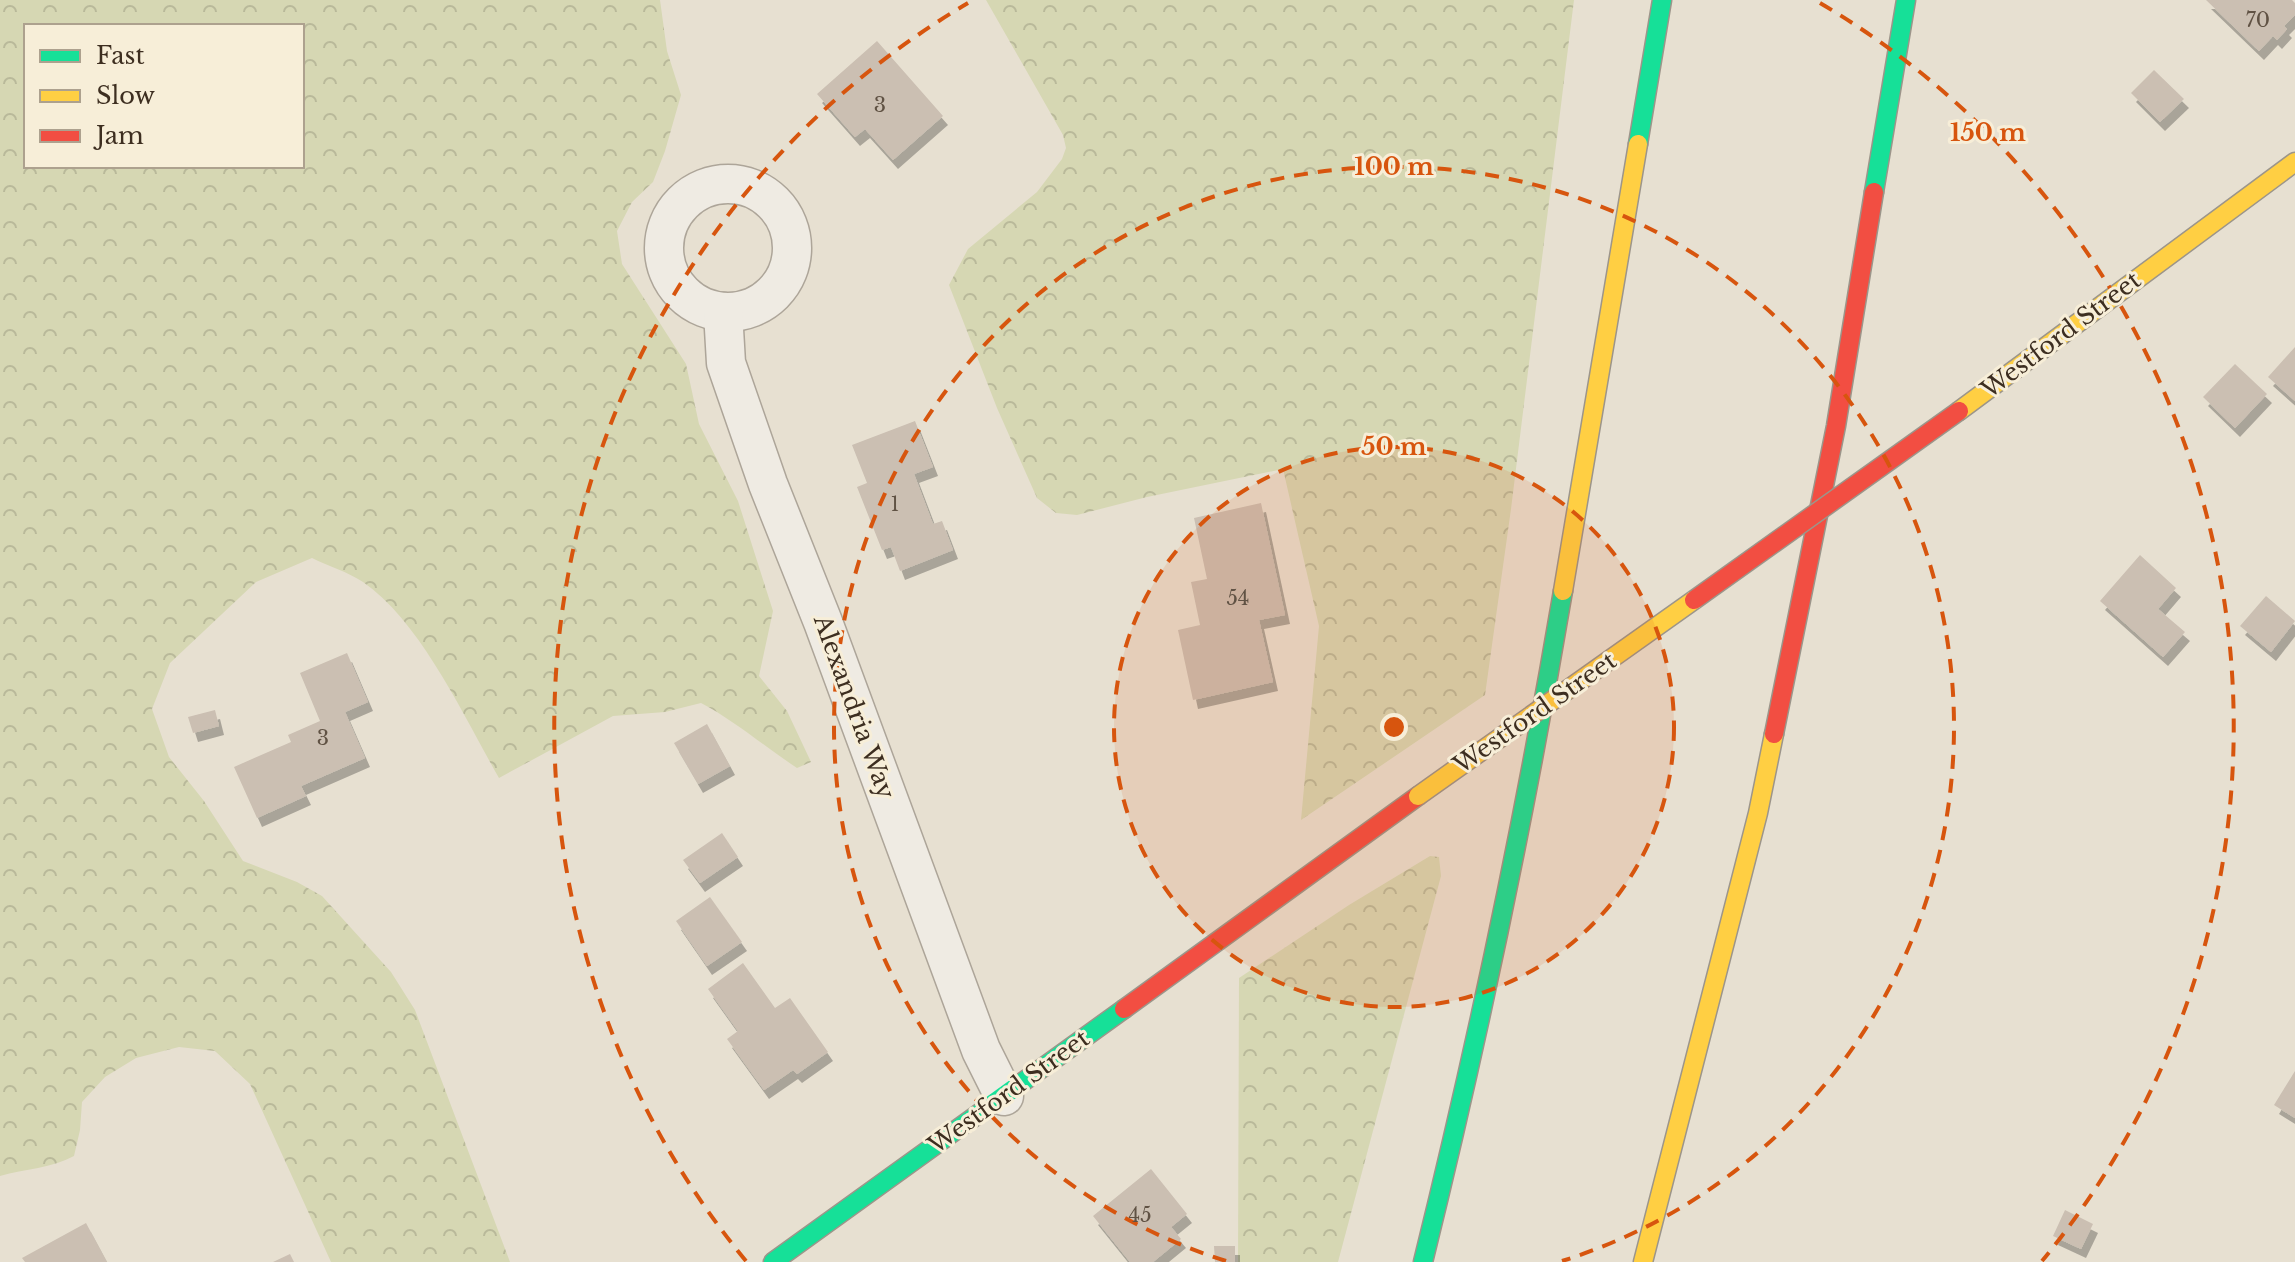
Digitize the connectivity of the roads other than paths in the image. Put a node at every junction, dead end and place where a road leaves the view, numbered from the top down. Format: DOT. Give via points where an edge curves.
graph roads {
  1 [pos="1662,0"];
  2 [pos="1906,0"];
  3 [pos="2295,162"];
  4 [pos="723,312"];
  5 [pos="1004,1096"];
  6 [pos="1454,1137"];
  7 [pos="773,1262"];
  8 [pos="1408,1262"];
  9 [pos="1423,1262"];
  10 [pos="1643,1262"];
  1 -- 6 [label="main road" via="1535,759"];
  2 -- 10 [label="main road" via="1836,426 1758,813"];
  3 -- 5 [label="main road, Westford Street, bridge" via="1959,411"];
  4 -- 5 [label="street, Alexandria Way" via="726,363 768,484 981,1050"];
  5 -- 7 [label="main road, Westford Street"];
  6 -- 8 [label="main road"];
  6 -- 9 [label="main road"];
}
